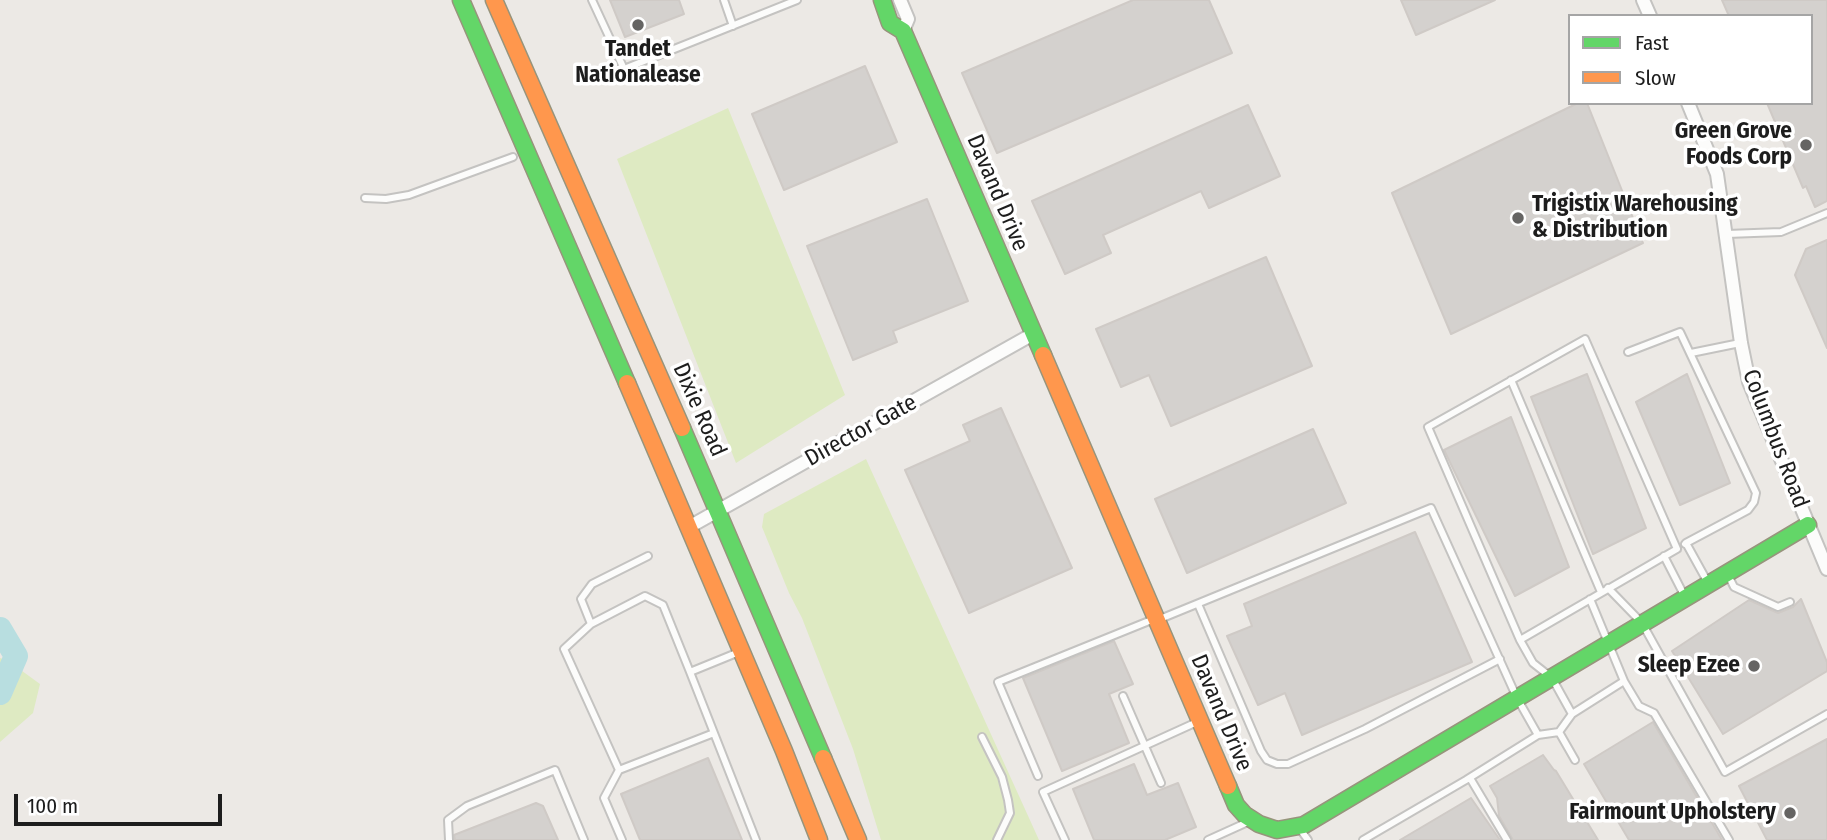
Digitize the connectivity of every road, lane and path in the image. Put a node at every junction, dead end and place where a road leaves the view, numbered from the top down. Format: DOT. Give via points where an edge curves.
graph roads {
  1 [pos="461,0"];
  2 [pos="494,0"];
  3 [pos="592,0"];
  4 [pos="724,0"];
  5 [pos="797,0"];
  6 [pos="881,0"];
  7 [pos="901,1"];
  8 [pos="733,26"];
  9 [pos="903,30"];
  10 [pos="1689,105"];
  11 [pos="513,157"];
  12 [pos="365,198"];
  13 [pos="1827,212"];
  14 [pos="1727,234"];
  15 [pos="1032,334"];
  16 [pos="1741,343"];
  17 [pos="1628,352"];
  18 [pos="1691,354"];
  19 [pos="1511,380"];
  20 [pos="719,511"];
  21 [pos="1808,525"];
  22 [pos="689,527"];
  23 [pos="1686,543"];
  24 [pos="1677,549"];
  25 [pos="648,556"];
  26 [pos="1664,556"];
  27 [pos="1827,569"];
  28 [pos="1727,574"];
  29 [pos="1709,584"];
  30 [pos="1605,591"];
  31 [pos="1686,598"];
  32 [pos="1590,599"];
  33 [pos="1790,602"];
  34 [pos="1198,604"];
  35 [pos="1156,620"];
  36 [pos="591,624"];
  37 [pos="1642,624"];
  38 [pos="1520,640"];
  39 [pos="1609,644"];
  40 [pos="741,650"];
  41 [pos="1500,659"];
  42 [pos="691,672"];
  43 [pos="1552,678"];
  44 [pos="1624,681"];
  45 [pos="1123,696"];
  46 [pos="1517,698"];
  47 [pos="1572,714"];
  48 [pos="1827,714"];
  49 [pos="1200,721"];
  50 [pos="1559,732"];
  51 [pos="714,733"];
  52 [pos="1538,735"];
  53 [pos="982,737"];
  54 [pos="1145,746"];
  55 [pos="1575,760"];
  56 [pos="619,769"];
  57 [pos="1038,776"];
  58 [pos="1470,778"];
  59 [pos="1161,783"];
  60 [pos="1252,820"];
  61 [pos="1304,834"];
  62 [pos="449,840"];
  63 [pos="584,840"];
  64 [pos="622,840"];
  65 [pos="756,840"];
  66 [pos="819,840"];
  67 [pos="858,840"];
  68 [pos="997,840"];
  69 [pos="1065,840"];
  70 [pos="1208,840"];
  71 [pos="1363,840"];
  72 [pos="1507,840"];
  73 [pos="1729,840"];
  1 -- 22 [label="main road"];
  2 -- 20 [label="main road, Dixie Road"];
  3 -- 8 [label="lane" via="624,69"];
  4 -- 8 [label="lane"];
  5 -- 8 [label="lane"];
  6 -- 9 [label="main road, Davand Drive" via="890,23"];
  7 -- 9 [label="street, Davand Drive" via="908,19"];
  9 -- 15 [label="main road, Davand Drive"];
  10 -- 14 [label="street, Columbus Road" via="1717,174"];
  11 -- 12 [label="lane" via="409,195"];
  13 -- 14 [label="lane" via="1781,232"];
  14 -- 16 [label="street, Columbus Road"];
  15 -- 20 [label="street, Director Gate"];
  15 -- 35 [label="main road, Davand Drive"];
  16 -- 18 [label="lane"];
  16 -- 21 [label="street, Columbus Road" via="1749,382"];
  17 -- 18 [label="lane" via="1680,332"];
  18 -- 23 [label="lane" via="1756,493 1748,510"];
  19 -- 24 [label="lane" via="1585,339"];
  19 -- 30 [label="lane"];
  19 -- 38 [label="lane" via="1428,427"];
  20 -- 22 [label="street, Director Gate"];
  20 -- 67 [label="main road, Dixie Road"];
  21 -- 27 [label="street, Columbus Road"];
  21 -- 28 [label="main road"];
  22 -- 40 [label="main road"];
  23 -- 24 [label="lane"];
  23 -- 29 [label="lane"];
  24 -- 26 [label="lane"];
  25 -- 36 [label="lane" via="592,583 581,599"];
  26 -- 30 [label="lane"];
  26 -- 31 [label="lane"];
  28 -- 29 [label="main road"];
  28 -- 33 [label="lane" via="1734,587 1778,607"];
  29 -- 31 [label="main road"];
  30 -- 32 [label="lane"];
  30 -- 37 [label="lane"];
  31 -- 37 [label="main road"];
  32 -- 38 [label="lane"];
  32 -- 39 [label="lane"];
  34 -- 35 [label="lane"];
  34 -- 41 [label="lane" via="1431,508"];
  34 -- 41 [label="lane" via="1261,751 1276,764 1288,764 1365,729"];
  35 -- 49 [label="main road, Davand Drive"];
  35 -- 57 [label="lane" via="998,682"];
  36 -- 42 [label="lane" via="645,596 663,605"];
  36 -- 56 [label="lane" via="564,649"];
  37 -- 39 [label="main road"];
  37 -- 48 [label="lane" via="1725,772"];
  38 -- 43 [label="lane" via="1533,663"];
  39 -- 43 [label="main road"];
  39 -- 44 [label="lane"];
  40 -- 42 [label="lane"];
  40 -- 66 [label="main road"];
  41 -- 46 [label="lane"];
  42 -- 51 [label="lane"];
  43 -- 46 [label="main road"];
  43 -- 47 [label="lane"];
  44 -- 47 [label="lane"];
  44 -- 73 [label="lane" via="1639,706 1654,713"];
  45 -- 54 [label="lane"];
  46 -- 52 [label="lane"];
  46 -- 61 [label="main road"];
  47 -- 50 [label="lane"];
  49 -- 54 [label="lane"];
  49 -- 60 [label="main road, Davand Drive" via="1236,805"];
  50 -- 52 [label="lane"];
  50 -- 55 [label="lane"];
  51 -- 56 [label="lane"];
  51 -- 65 [label="lane"];
  52 -- 58 [label="lane"];
  53 -- 68 [label="lane" via="1002,776 1010,813"];
  54 -- 59 [label="lane"];
  54 -- 69 [label="lane" via="1043,792"];
  56 -- 64 [label="lane" via="604,798"];
  58 -- 71 [label="lane"];
  58 -- 72 [label="lane"];
  60 -- 61 [label="main road"];
  60 -- 70 [label="lane"];
  62 -- 63 [label="lane" via="448,820 467,806 555,771"];
}
